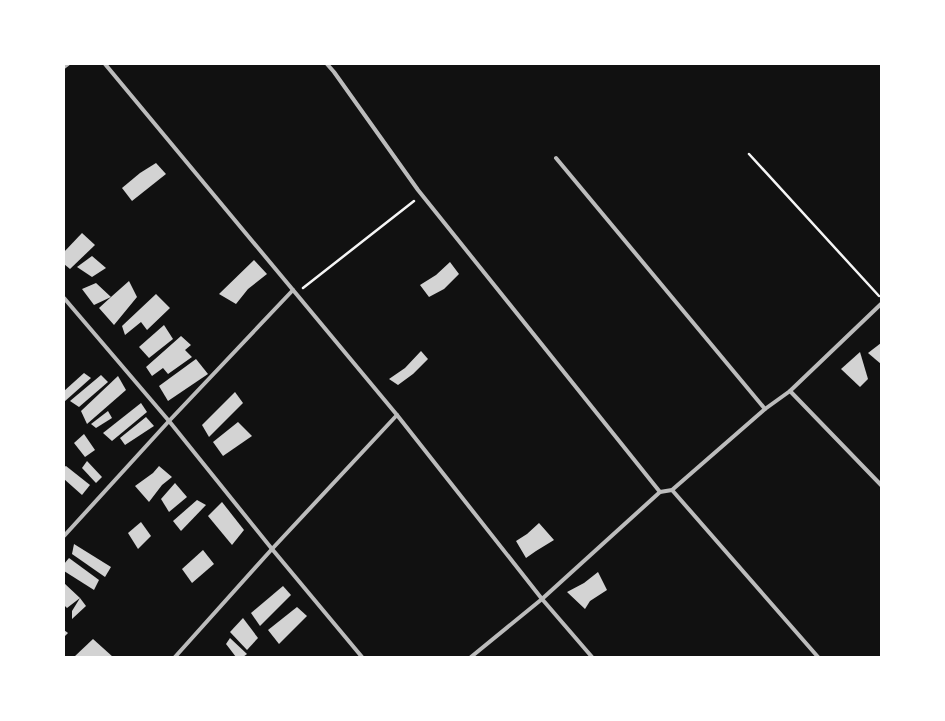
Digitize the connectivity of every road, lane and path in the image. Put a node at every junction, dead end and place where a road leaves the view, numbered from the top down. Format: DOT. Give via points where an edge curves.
graph roads {
  1 [pos="68,64"];
  2 [pos="105,64"];
  3 [pos="327,64"];
  4 [pos="64,67"];
  5 [pos="749,154"];
  6 [pos="556,158"];
  7 [pos="422,194"];
  8 [pos="294,291"];
  9 [pos="64,298"];
  10 [pos="881,298"];
  11 [pos="881,304"];
  12 [pos="790,391"];
  13 [pos="765,409"];
  14 [pos="397,415"];
  15 [pos="169,421"];
  16 [pos="881,485"];
  17 [pos="672,490"];
  18 [pos="660,492"];
  19 [pos="64,536"];
  20 [pos="272,549"];
  21 [pos="542,599"];
  22 [pos="175,657"];
  23 [pos="362,657"];
  24 [pos="471,657"];
  25 [pos="592,657"];
  26 [pos="818,657"];
  1 -- 4 [label="street"];
  2 -- 8 [label="street"];
  3 -- 7 [label="street"];
  5 -- 10 [label="path"];
  6 -- 13 [label="street"];
  7 -- 8 [label="path"];
  7 -- 18 [label="street"];
  8 -- 14 [label="street"];
  8 -- 15 [label="street"];
  9 -- 15 [label="street"];
  11 -- 12 [label="street"];
  12 -- 13 [label="street"];
  12 -- 16 [label="street"];
  13 -- 17 [label="street"];
  14 -- 20 [label="street"];
  14 -- 21 [label="street"];
  15 -- 19 [label="street"];
  15 -- 20 [label="street"];
  17 -- 18 [label="street"];
  17 -- 26 [label="street"];
  18 -- 21 [label="street"];
  20 -- 22 [label="street"];
  20 -- 23 [label="street"];
  21 -- 24 [label="street"];
  21 -- 25 [label="street"];
}
